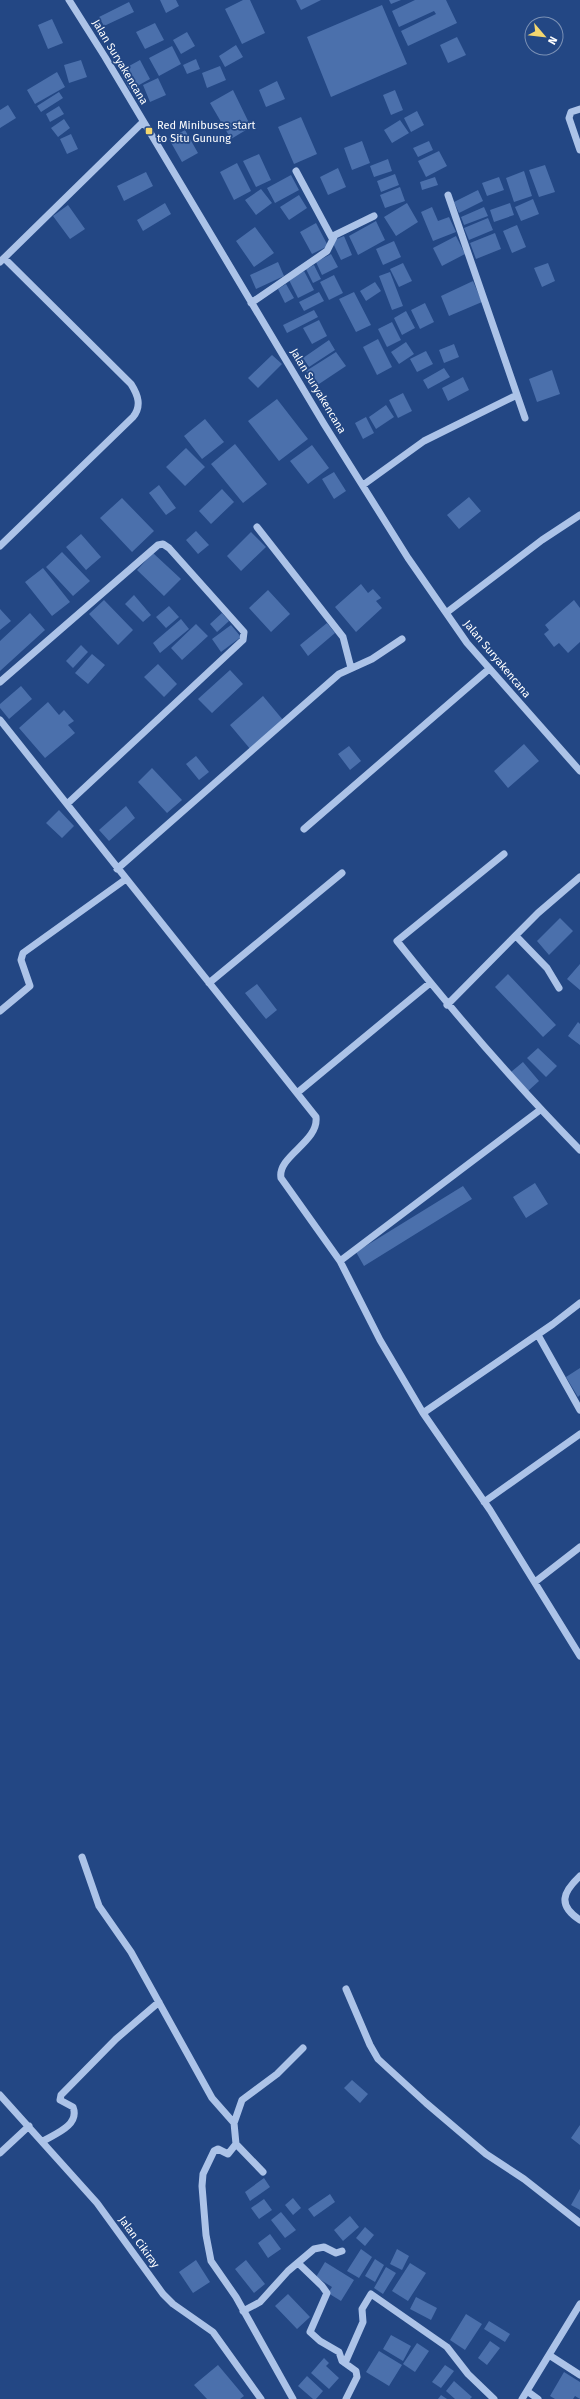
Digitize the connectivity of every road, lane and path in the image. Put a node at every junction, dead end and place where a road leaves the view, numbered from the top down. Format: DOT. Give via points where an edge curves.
graph roads {
  1 [pos="68,0"];
  2 [pos="580,109"];
  3 [pos="143,122"];
  4 [pos="580,150"];
  5 [pos="296,171"];
  6 [pos="448,195"];
  7 [pos="374,216"];
  8 [pos="332,238"];
  9 [pos="2,260"];
  10 [pos="251,302"];
  11 [pos="517,395"];
  12 [pos="525,418"];
  13 [pos="363,485"];
  14 [pos="580,515"];
  15 [pos="257,527"];
  16 [pos="0,546"];
  17 [pos="446,613"];
  18 [pos="402,639"];
  19 [pos="350,668"];
  20 [pos="489,669"];
  21 [pos="0,682"];
  22 [pos="0,720"];
  23 [pos="580,771"];
  24 [pos="67,804"];
  25 [pos="304,829"];
  26 [pos="504,854"];
  27 [pos="117,868"];
  28 [pos="342,873"];
  29 [pos="580,877"];
  30 [pos="126,879"];
  31 [pos="516,936"];
  32 [pos="430,983"];
  33 [pos="209,984"];
  34 [pos="559,988"];
  35 [pos="447,1005"];
  36 [pos="0,1011"];
  37 [pos="297,1093"];
  38 [pos="540,1110"];
  39 [pos="580,1150"];
  40 [pos="340,1261"];
  41 [pos="580,1303"];
  42 [pos="538,1335"];
  43 [pos="580,1410"];
  44 [pos="422,1413"];
  45 [pos="580,1434"];
  46 [pos="484,1502"];
  47 [pos="580,1547"];
  48 [pos="535,1582"];
  49 [pos="580,1656"];
  50 [pos="82,1857"];
  51 [pos="580,1876"];
  52 [pos="580,1920"];
  53 [pos="346,1989"];
  54 [pos="159,2002"];
  55 [pos="303,2048"];
  56 [pos="0,2095"];
  57 [pos="234,2123"];
  58 [pos="29,2126"];
  59 [pos="43,2141"];
  60 [pos="236,2144"];
  61 [pos="0,2153"];
  62 [pos="263,2172"];
  63 [pos="580,2223"];
  64 [pos="342,2251"];
  65 [pos="298,2263"];
  66 [pos="580,2304"];
  67 [pos="243,2310"];
  68 [pos="549,2355"];
  69 [pos="345,2363"];
  70 [pos="580,2375"];
  71 [pos="527,2391"];
  72 [pos="261,2399"];
  73 [pos="293,2399"];
  74 [pos="346,2399"];
  75 [pos="494,2399"];
  76 [pos="522,2399"];
  77 [pos="538,2399"];
  1 -- 3 [label="street, Jalan Suryakencana"];
  2 -- 4 [label="street" via="571,112 569,118"];
  3 -- 9 [label="street"];
  3 -- 10 [label="street, Jalan Suryakencana"];
  5 -- 8 [label="street"];
  6 -- 11 [label="street"];
  7 -- 8 [label="street"];
  8 -- 10 [label="street" via="327,251"];
  9 -- 16 [label="street" via="132,384 139,402 138,411 133,417"];
  10 -- 13 [label="street, Jalan Suryakencana"];
  11 -- 12 [label="street"];
  11 -- 13 [label="street" via="424,441"];
  13 -- 17 [label="street, Jalan Suryakencana"];
  14 -- 17 [label="street" via="542,540"];
  15 -- 19 [label="street" via="343,637"];
  17 -- 20 [label="street, Jalan Suryakencana"];
  18 -- 19 [label="street" via="372,659"];
  19 -- 27 [label="street" via="339,674"];
  20 -- 23 [label="street, Jalan Suryakencana"];
  20 -- 25 [label="street"];
  21 -- 24 [label="street" via="158,545 163,544 169,548 244,632 243,640"];
  22 -- 24 [label="street"];
  24 -- 27 [label="street"];
  26 -- 32 [label="street" via="397,941"];
  27 -- 30 [label="street"];
  28 -- 33 [label="street"];
  29 -- 31 [label="street"];
  30 -- 33 [label="street"];
  30 -- 36 [label="street" via="23,953 21,960 30,986"];
  31 -- 34 [label="street" via="547,968"];
  31 -- 35 [label="street"];
  32 -- 35 [label="street"];
  32 -- 37 [label="street"];
  33 -- 37 [label="street"];
  35 -- 38 [label="street"];
  37 -- 40 [label="street" via="316,1117 317,1125 282,1168 281,1178"];
  38 -- 39 [label="street"];
  38 -- 40 [label="street"];
  40 -- 44 [label="street" via="380,1340"];
  41 -- 42 [label="street"];
  42 -- 43 [label="street"];
  42 -- 44 [label="street"];
  44 -- 46 [label="street"];
  45 -- 46 [label="street"];
  46 -- 48 [label="street"];
  47 -- 48 [label="street"];
  48 -- 49 [label="street"];
  50 -- 54 [label="street" via="99,1906 131,1952"];
  51 -- 52 [label="street" via="568,1887 565,1901 569,1910"];
  53 -- 63 [label="street" via="378,2059 486,2154 524,2179"];
  54 -- 57 [label="street" via="212,2098"];
  54 -- 59 [label="street" via="116,2039 61,2095 60,2100 73,2107 71,2123"];
  55 -- 57 [label="street" via="277,2074 246,2095 239,2105"];
  56 -- 58 [label="street, Jalan Cikiray"];
  57 -- 60 [label="street"];
  58 -- 59 [label="street, Jalan Cikiray"];
  58 -- 61 [label="street"];
  59 -- 72 [label="street, Jalan Cikiray" via="97,2203 163,2294 213,2332"];
  60 -- 62 [label="street"];
  60 -- 67 [label="street" via="228,2154 218,2149 214,2151 202,2174 206,2235 211,2261"];
  64 -- 65 [label="street" via="336,2253 319,2247"];
  65 -- 67 [label="street" via="260,2302"];
  65 -- 69 [label="street" via="327,2293 310,2332 339,2352 340,2359"];
  66 -- 68 [label="street"];
  67 -- 73 [label="street"];
  68 -- 70 [label="street"];
  68 -- 71 [label="street"];
  69 -- 74 [label="street" via="357,2374"];
  69 -- 75 [label="street" via="363,2322 362,2309 371,2294 447,2347 468,2374"];
  71 -- 76 [label="street"];
  71 -- 77 [label="street"];
}
